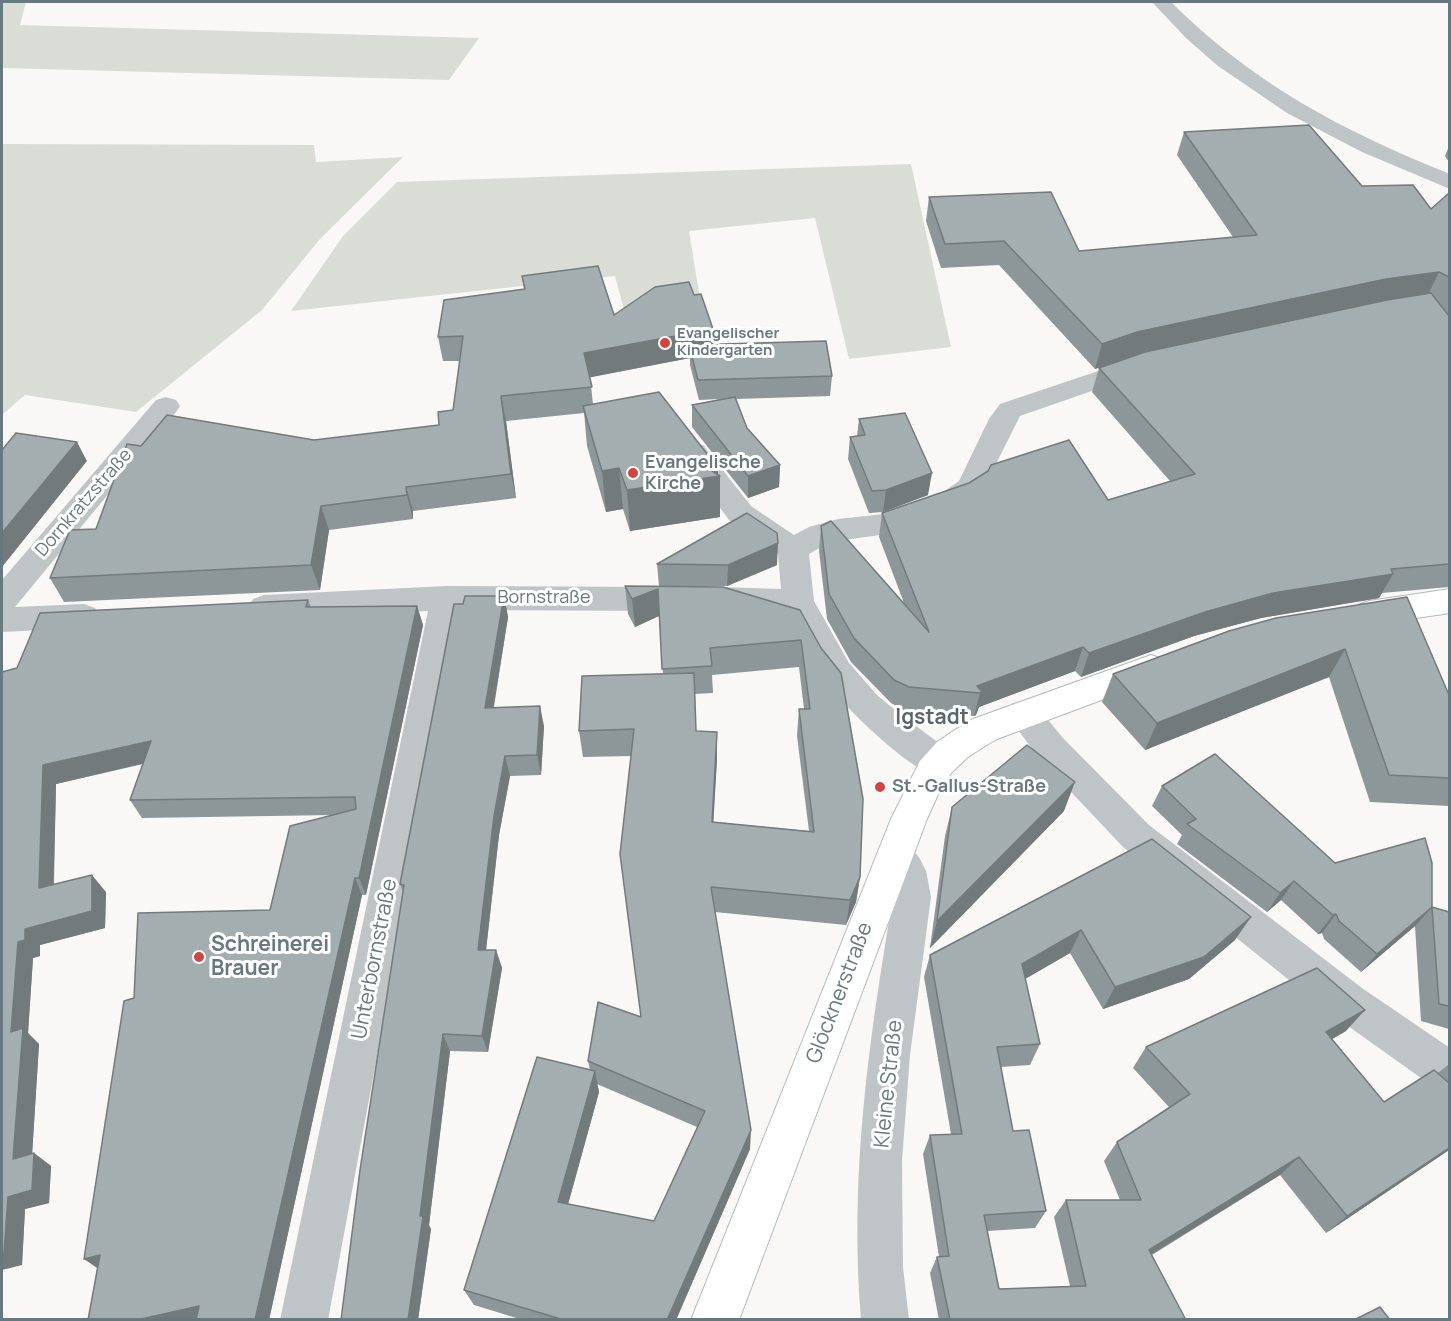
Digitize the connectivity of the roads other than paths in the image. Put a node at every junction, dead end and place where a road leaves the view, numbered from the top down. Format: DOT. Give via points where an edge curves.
graph roads {
  1 [pos="1161,2"];
  2 [pos="1449,182"];
  3 [pos="1165,360"];
  4 [pos="166,406"];
  5 [pos="675,428"];
  6 [pos="793,549"];
  7 [pos="446,598"];
  8 [pos="2,601"];
  9 [pos="798,601"];
  10 [pos="1449,601"];
  11 [pos="237,608"];
  12 [pos="107,615"];
  13 [pos="1336,618"];
  14 [pos="2,620"];
  15 [pos="1174,660"];
  16 [pos="1023,714"];
  17 [pos="939,762"];
  18 [pos="895,854"];
  19 [pos="1449,1073"];
  20 [pos="304,1320"];
  21 [pos="714,1320"];
  22 [pos="885,1320"];
  1 -- 2 [label="street" via="1245,77 1278,100 1352,141"];
  3 -- 6 [label="street" via="1131,367 1010,410 971,487 953,499 887,524 820,534"];
  4 -- 8 [label="street, Dornkratzstraße"];
  5 -- 6 [label="street" via="740,513"];
  6 -- 9 [label="street"];
  7 -- 9 [label="street, Bornstraße"];
  7 -- 11 [label="street, Bornstraße"];
  7 -- 20 [label="street, Unterbornstraße"];
  9 -- 17 [label="street" via="842,680 885,723"];
  10 -- 13 [label="main road"];
  12 -- 14 [label="street"];
  15 -- 16 [label="main road, Glöcknerstraße"];
  16 -- 17 [label="main road, Glöcknerstraße" via="963,741"];
  16 -- 19 [label="street" via="1136,836 1348,1002"];
  17 -- 18 [label="main road, Glöcknerstraße" via="916,803"];
  18 -- 21 [label="main road, Glöcknerstraße"];
  18 -- 22 [label="street, Kleine Straße" via="907,872 912,897 882,1121 878,1267"];
}
